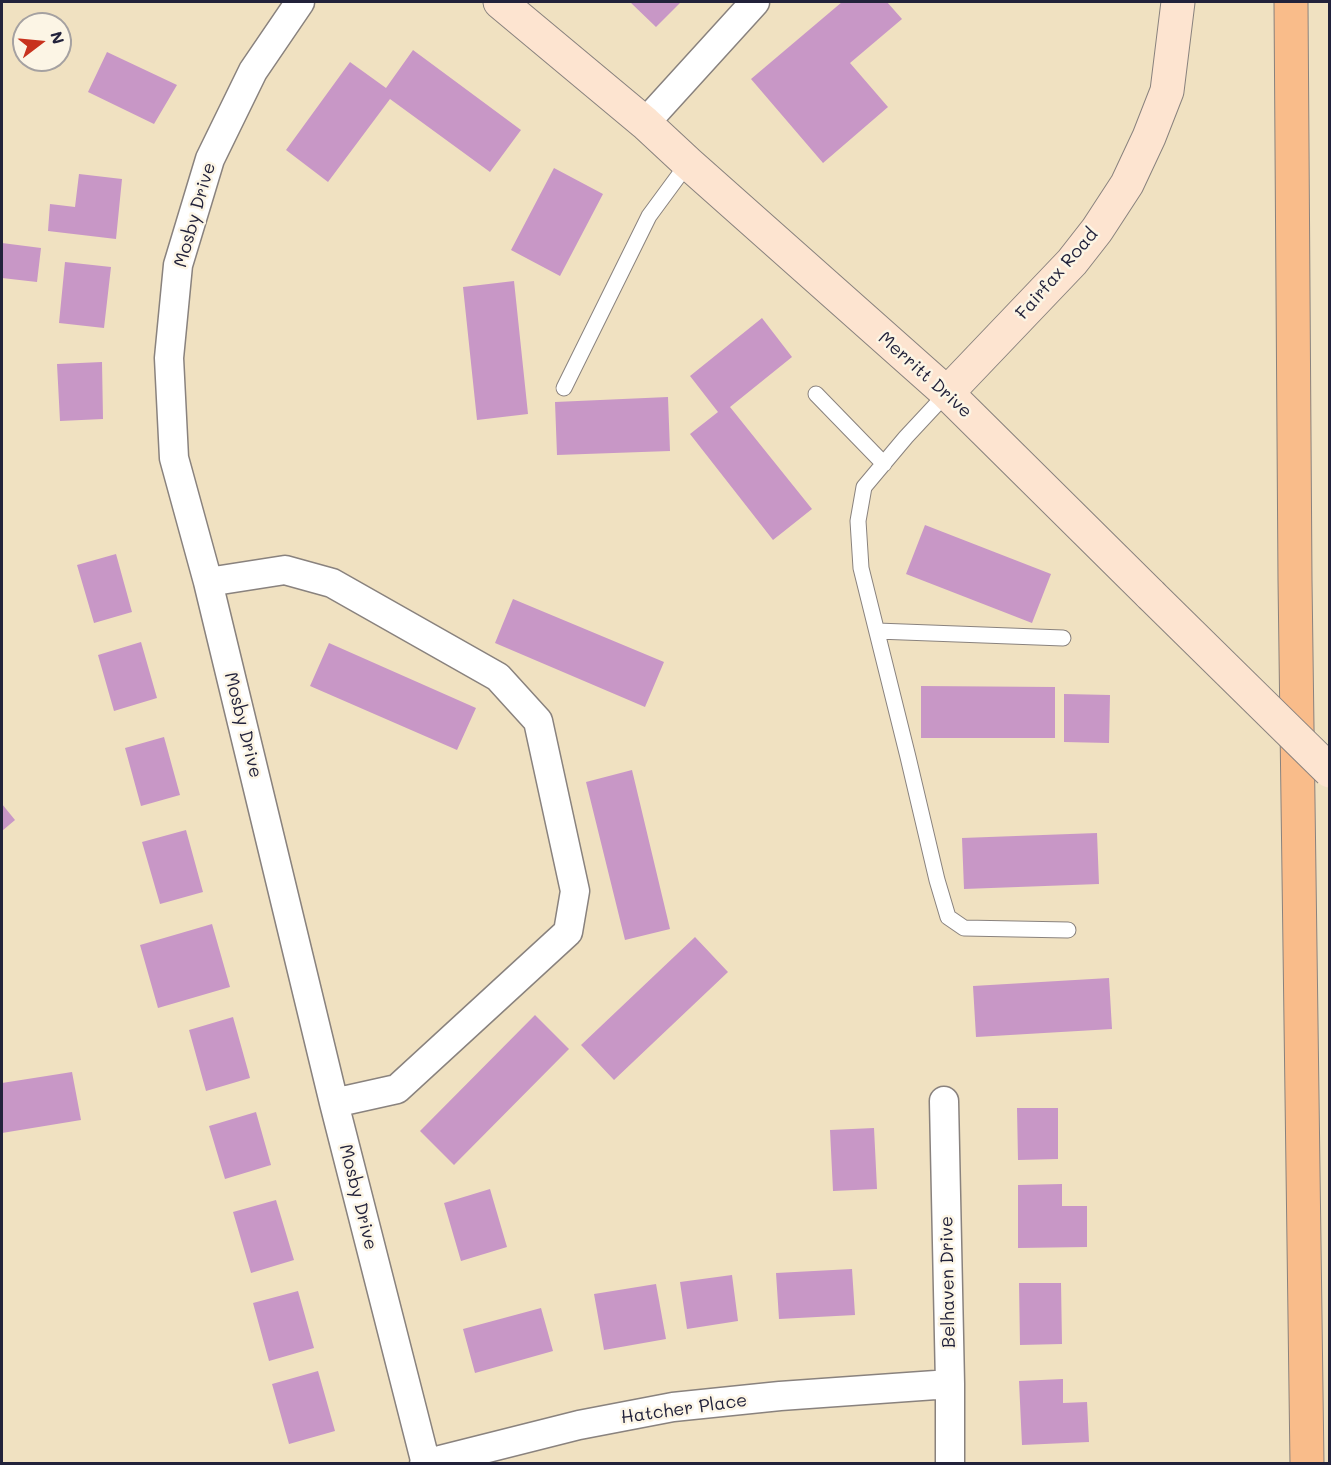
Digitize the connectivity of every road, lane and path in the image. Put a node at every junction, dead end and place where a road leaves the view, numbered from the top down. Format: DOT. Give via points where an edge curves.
graph roads {
  1 [pos="300,2"];
  2 [pos="500,2"];
  3 [pos="754,2"];
  4 [pos="1178,2"];
  5 [pos="1291,2"];
  6 [pos="645,123"];
  7 [pos="688,163"];
  8 [pos="564,388"];
  9 [pos="947,393"];
  10 [pos="816,394"];
  11 [pos="884,464"];
  12 [pos="208,582"];
  13 [pos="877,631"];
  14 [pos="1063,638"];
  15 [pos="1329,771"];
  16 [pos="1068,930"];
  17 [pos="944,1101"];
  18 [pos="334,1102"];
  19 [pos="950,1384"];
  20 [pos="425,1463"];
  21 [pos="950,1464"];
  22 [pos="1307,1464"];
  1 -- 12 [label="street, Mosby Drive" via="253,71 210,159 178,265 170,358 174,458"];
  2 -- 6 [label="main road, Merritt Drive"];
  3 -- 6 [label="street"];
  4 -- 9 [label="main road, Fairfax Road" via="1167,91 1127,184 1072,262"];
  5 -- 22 [label="highway"];
  6 -- 7 [label="main road, Merritt Drive"];
  7 -- 8 [label="lane" via="649,216"];
  7 -- 9 [label="main road, Merritt Drive"];
  9 -- 11 [label="lane"];
  9 -- 15 [label="main road, Merritt Drive, bridge"];
  10 -- 11 [label="lane"];
  11 -- 13 [label="lane" via="864,487 858,521 861,568"];
  12 -- 18 [label="street, Mosby Drive"];
  12 -- 18 [label="street" via="285,570 332,583 498,677 538,721 575,891 568,932 397,1089"];
  13 -- 14 [label="lane"];
  13 -- 16 [label="lane" via="948,917 964,928"];
  17 -- 19 [label="street, Belhaven Drive"];
  18 -- 20 [label="street, Mosby Drive"];
  19 -- 20 [label="street, Hatcher Place" via="674,1407 579,1425"];
  19 -- 21 [label="street, Belhaven Drive"];
}
